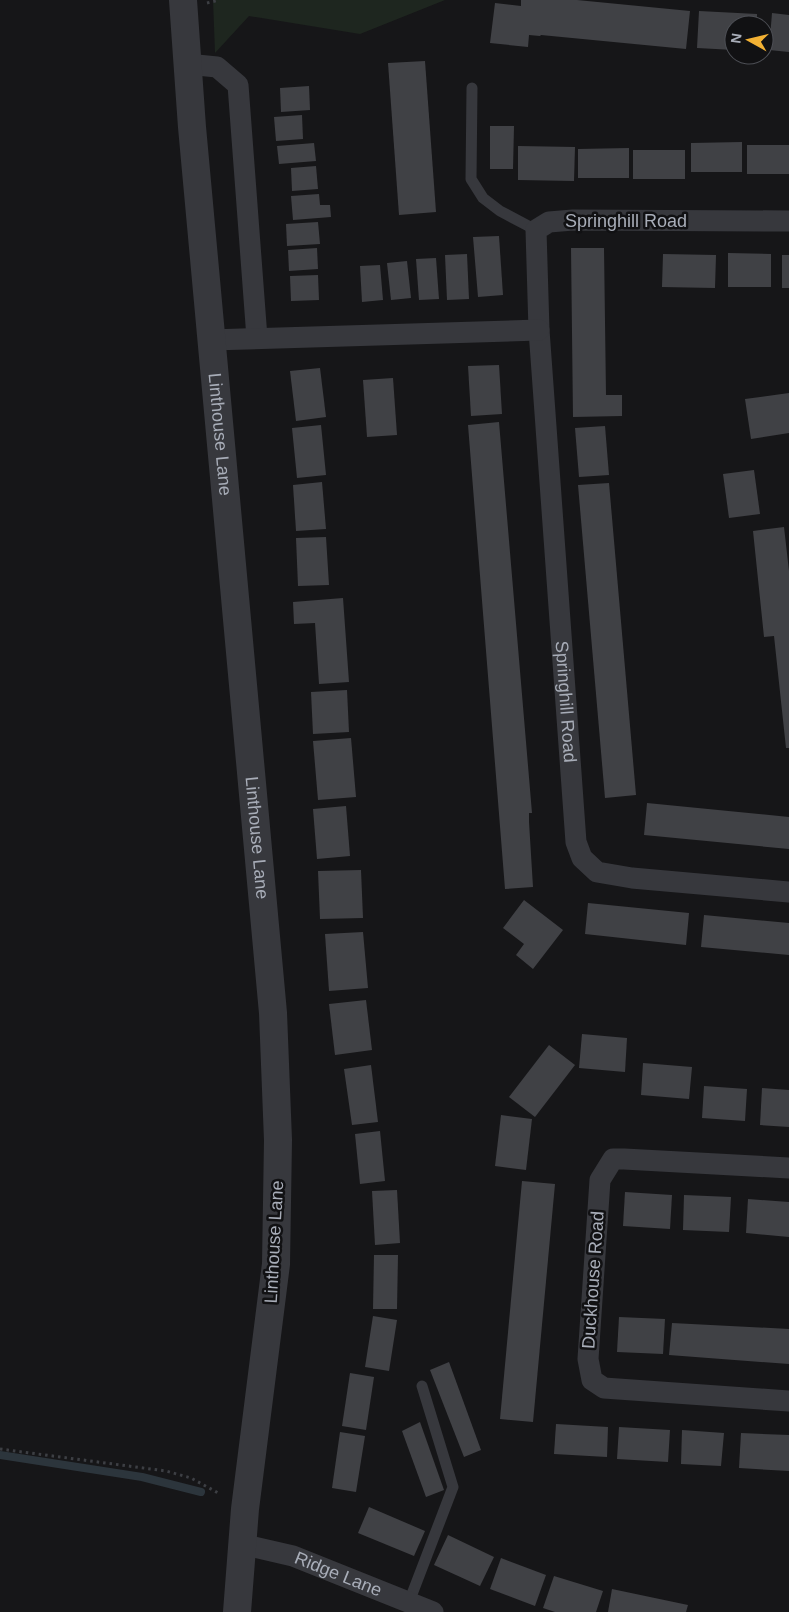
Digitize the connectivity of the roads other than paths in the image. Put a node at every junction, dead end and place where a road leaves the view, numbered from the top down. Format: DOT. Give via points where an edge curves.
graph roads {
  1 [pos="183,0"];
  2 [pos="188,64"];
  3 [pos="472,88"];
  4 [pos="789,222"];
  5 [pos="536,230"];
  6 [pos="539,330"];
  7 [pos="257,338"];
  8 [pos="211,340"];
  9 [pos="789,892"];
  10 [pos="789,1168"];
  11 [pos="422,1386"];
  12 [pos="789,1401"];
  13 [pos="241,1544"];
  14 [pos="408,1602"];
  15 [pos="236,1612"];
  16 [pos="433,1612"];
  1 -- 2 [label="street, Linthouse Lane"];
  2 -- 7 [label="street" via="217,67 238,85"];
  2 -- 8 [label="street, Linthouse Lane"];
  3 -- 5 [label="lane" via="471,178 484,198 500,211"];
  4 -- 5 [label="street, Springhill Road" via="574,220 549,222"];
  5 -- 6 [label="street, Springhill Road"];
  6 -- 7 [label="street"];
  6 -- 9 [label="street, Springhill Road" via="576,842 582,858 597,872 632,878"];
  7 -- 8 [label="street"];
  8 -- 13 [label="street, Linthouse Lane" via="273,1013 278,1140 276,1264"];
  10 -- 12 [label="street, Duckhouse Road" via="614,1159 600,1180 588,1359 592,1380 604,1388"];
  11 -- 14 [label="lane" via="453,1487"];
  13 -- 14 [label="street, Ridge Lane" via="293,1556"];
  13 -- 15 [label="street, Linthouse Lane"];
  14 -- 16 [label="street, Ridge Lane"];
}
